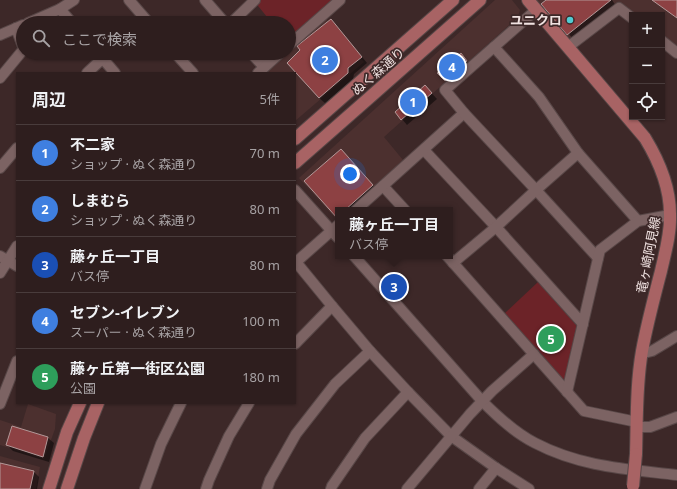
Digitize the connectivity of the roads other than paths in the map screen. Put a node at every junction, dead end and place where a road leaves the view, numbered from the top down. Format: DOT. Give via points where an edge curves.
graph roads {
  1 [pos="74,0"];
  2 [pos="129,0"];
  3 [pos="205,0"];
  4 [pos="255,0"];
  5 [pos="340,0"];
  6 [pos="453,0"];
  7 [pos="480,0"];
  8 [pos="528,0"];
  9 [pos="60,9"];
  10 [pos="536,10"];
  11 [pos="44,16"];
  12 [pos="66,16"];
  13 [pos="143,16"];
  14 [pos="218,16"];
  15 [pos="238,16"];
  16 [pos="629,16"];
  17 [pos="16,28"];
  18 [pos="0,35"];
  19 [pos="296,39"];
  20 [pos="665,43"];
  21 [pos="494,47"];
  22 [pos="568,47"];
  23 [pos="677,53"];
  24 [pos="16,59"];
  25 [pos="97,60"];
  26 [pos="104,60"];
  27 [pos="181,60"];
  28 [pos="255,60"];
  29 [pos="272,60"];
  30 [pos="261,70"];
  31 [pos="88,72"];
  32 [pos="114,72"];
  33 [pos="192,72"];
  34 [pos="0,78"];
  35 [pos="464,113"];
  36 [pos="296,138"];
  37 [pos="16,149"];
  38 [pos="424,150"];
  39 [pos="578,153"];
  40 [pos="296,161"];
  41 [pos="0,168"];
  42 [pos="383,186"];
  43 [pos="536,190"];
  44 [pos="296,191"];
  45 [pos="673,196"];
  46 [pos="359,207"];
  47 [pos="402,207"];
  48 [pos="670,215"];
  49 [pos="638,221"];
  50 [pos="496,227"];
  51 [pos="335,231"];
  52 [pos="335,233"];
  53 [pos="16,247"];
  54 [pos="453,257"];
  55 [pos="4,258"];
  56 [pos="598,258"];
  57 [pos="357,259"];
  58 [pos="450,259"];
  59 [pos="296,262"];
  60 [pos="16,265"];
  61 [pos="0,273"];
  62 [pos="332,306"];
  63 [pos="583,324"];
  64 [pos="676,339"];
  65 [pos="296,343"];
  66 [pos="370,351"];
  67 [pos="642,351"];
  68 [pos="534,354"];
  69 [pos="16,364"];
  70 [pos="408,392"];
  71 [pos="567,392"];
  72 [pos="482,401"];
  73 [pos="0,404"];
  74 [pos="80,404"];
  75 [pos="98,404"];
  76 [pos="181,404"];
  77 [pos="248,404"];
  78 [pos="677,417"];
  79 [pos="636,424"];
  80 [pos="451,436"];
  81 [pos="496,468"];
  82 [pos="677,474"];
  83 [pos="633,487"];
  84 [pos="49,489"];
  85 [pos="67,489"];
  86 [pos="145,489"];
  87 [pos="206,489"];
  88 [pos="267,489"];
  89 [pos="330,489"];
  90 [pos="407,489"];
  91 [pos="479,489"];
  92 [pos="529,489"];
  1 -- 9 [label="street"];
  2 -- 13 [label="street"];
  3 -- 14 [label="street"];
  4 -- 15 [label="street"];
  5 -- 19 [label="street"];
  6 -- 36 [label="main road, ぬく森通り"];
  7 -- 40 [label="main road, ぬく森通り"];
  8 -- 10 [label="main road, 竜ヶ崎阿見線"];
  9 -- 11 [label="street"];
  9 -- 12 [label="street"];
  10 -- 21 [label="street"];
  10 -- 22 [label="main road, 竜ヶ崎阿見線"];
  16 -- 22 [label="street" via="619,8"];
  17 -- 18 [label="street"];
  20 -- 23 [label="street"];
  21 -- 35 [label="street" via="445,90"];
  21 -- 39 [label="street" via="539,97"];
  22 -- 45 [label="main road, 竜ヶ崎阿見線" via="645,138"];
  24 -- 34 [label="street"];
  25 -- 31 [label="street"];
  26 -- 32 [label="street"];
  27 -- 33 [label="street"];
  28 -- 30 [label="street"];
  29 -- 30 [label="street"];
  35 -- 38 [label="street"];
  35 -- 43 [label="street"];
  37 -- 41 [label="street"];
  38 -- 42 [label="street"];
  38 -- 50 [label="street"];
  39 -- 43 [label="street"];
  39 -- 49 [label="street"];
  42 -- 46 [label="street"];
  42 -- 47 [label="street"];
  43 -- 50 [label="street"];
  43 -- 56 [label="street"];
  44 -- 51 [label="street"];
  45 -- 48 [label="main road, 竜ヶ崎阿見線"];
  48 -- 49 [label="street"];
  48 -- 67 [label="main road, 竜ヶ崎阿見線" via="667,243"];
  49 -- 56 [label="street" via="600,250"];
  50 -- 54 [label="street"];
  50 -- 63 [label="street"];
  52 -- 59 [label="street"];
  53 -- 55 [label="street"];
  55 -- 60 [label="street"];
  55 -- 61 [label="street"];
  56 -- 63 [label="street"];
  57 -- 72 [label="street"];
  58 -- 68 [label="street"];
  59 -- 62 [label="street"];
  62 -- 65 [label="street"];
  62 -- 66 [label="street"];
  63 -- 71 [label="street"];
  64 -- 67 [label="street" via="652,351"];
  66 -- 70 [label="street"];
  66 -- 88 [label="street" via="335,384 296,434"];
  67 -- 79 [label="main road, 竜ヶ崎阿見線"];
  68 -- 71 [label="street"];
  68 -- 72 [label="street"];
  69 -- 73 [label="street"];
  70 -- 80 [label="street"];
  70 -- 89 [label="street" via="365,438"];
  71 -- 79 [label="street" via="584,411"];
  72 -- 80 [label="street"];
  72 -- 82 [label="street" via="516,431 553,452 605,467"];
  74 -- 84 [label="main road"];
  75 -- 85 [label="main road"];
  76 -- 86 [label="street" via="161,444"];
  77 -- 87 [label="street" via="229,436"];
  78 -- 79 [label="street" via="650,427"];
  79 -- 83 [label="main road, 竜ヶ崎阿見線, bridge"];
  80 -- 81 [label="street"];
  80 -- 90 [label="street"];
  81 -- 91 [label="street"];
  81 -- 92 [label="street"];
}
